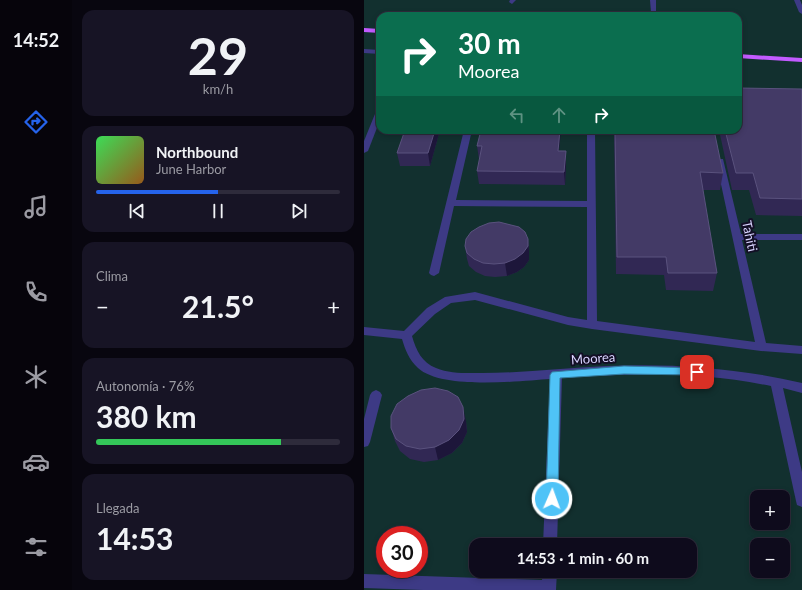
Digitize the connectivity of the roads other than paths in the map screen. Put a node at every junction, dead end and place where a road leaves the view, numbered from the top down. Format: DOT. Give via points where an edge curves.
graph roads {
  1 [pos="653,0"];
  2 [pos="797,0"];
  3 [pos="654,12"];
  4 [pos="802,12"];
  5 [pos="364,30"];
  6 [pos="376,31"];
  7 [pos="364,51"];
  8 [pos="376,52"];
  9 [pos="742,56"];
  10 [pos="802,60"];
  11 [pos="376,121"];
  12 [pos="467,134"];
  13 [pos="591,134"];
  14 [pos="364,151"];
  15 [pos="718,153"];
  16 [pos="450,203"];
  17 [pos="591,204"];
  18 [pos="737,237"];
  19 [pos="802,238"];
  20 [pos="434,272"];
  21 [pos="592,325"];
  22 [pos="364,331"];
  23 [pos="406,335"];
  24 [pos="761,347"];
  25 [pos="802,350"];
  26 [pos="556,375"];
  27 [pos="776,382"];
  28 [pos="802,388"];
  29 [pos="376,395"];
  30 [pos="364,442"];
  31 [pos="802,501"];
  32 [pos="550,538"];
  33 [pos="550,578"];
  34 [pos="364,581"];
  35 [pos="549,589"];
  1 -- 3 [label="street"];
  2 -- 4 [label="street"];
  5 -- 6 [label="main road"];
  7 -- 8 [label="street"];
  9 -- 10 [label="main road"];
  11 -- 14 [label="street"];
  12 -- 16 [label="street"];
  13 -- 17 [label="street"];
  15 -- 18 [label="street, Tahiti"];
  16 -- 17 [label="street"];
  16 -- 20 [label="street"];
  17 -- 21 [label="street"];
  18 -- 19 [label="street"];
  18 -- 24 [label="street, Tahiti"];
  21 -- 23 [label="street" via="475,296 449,300 431,311"];
  21 -- 24 [label="street"];
  22 -- 23 [label="street"];
  23 -- 26 [label="street, Moorea" via="413,357 430,371 457,377 512,378"];
  24 -- 25 [label="street"];
  26 -- 27 [label="street, Moorea" via="624,370 697,372"];
  26 -- 32 [label="street"];
  27 -- 28 [label="street, Moorea"];
  27 -- 31 [label="street"];
  29 -- 30 [label="street"];
  33 -- 35 [label="street"];
  34 -- 35 [label="street"];
}
